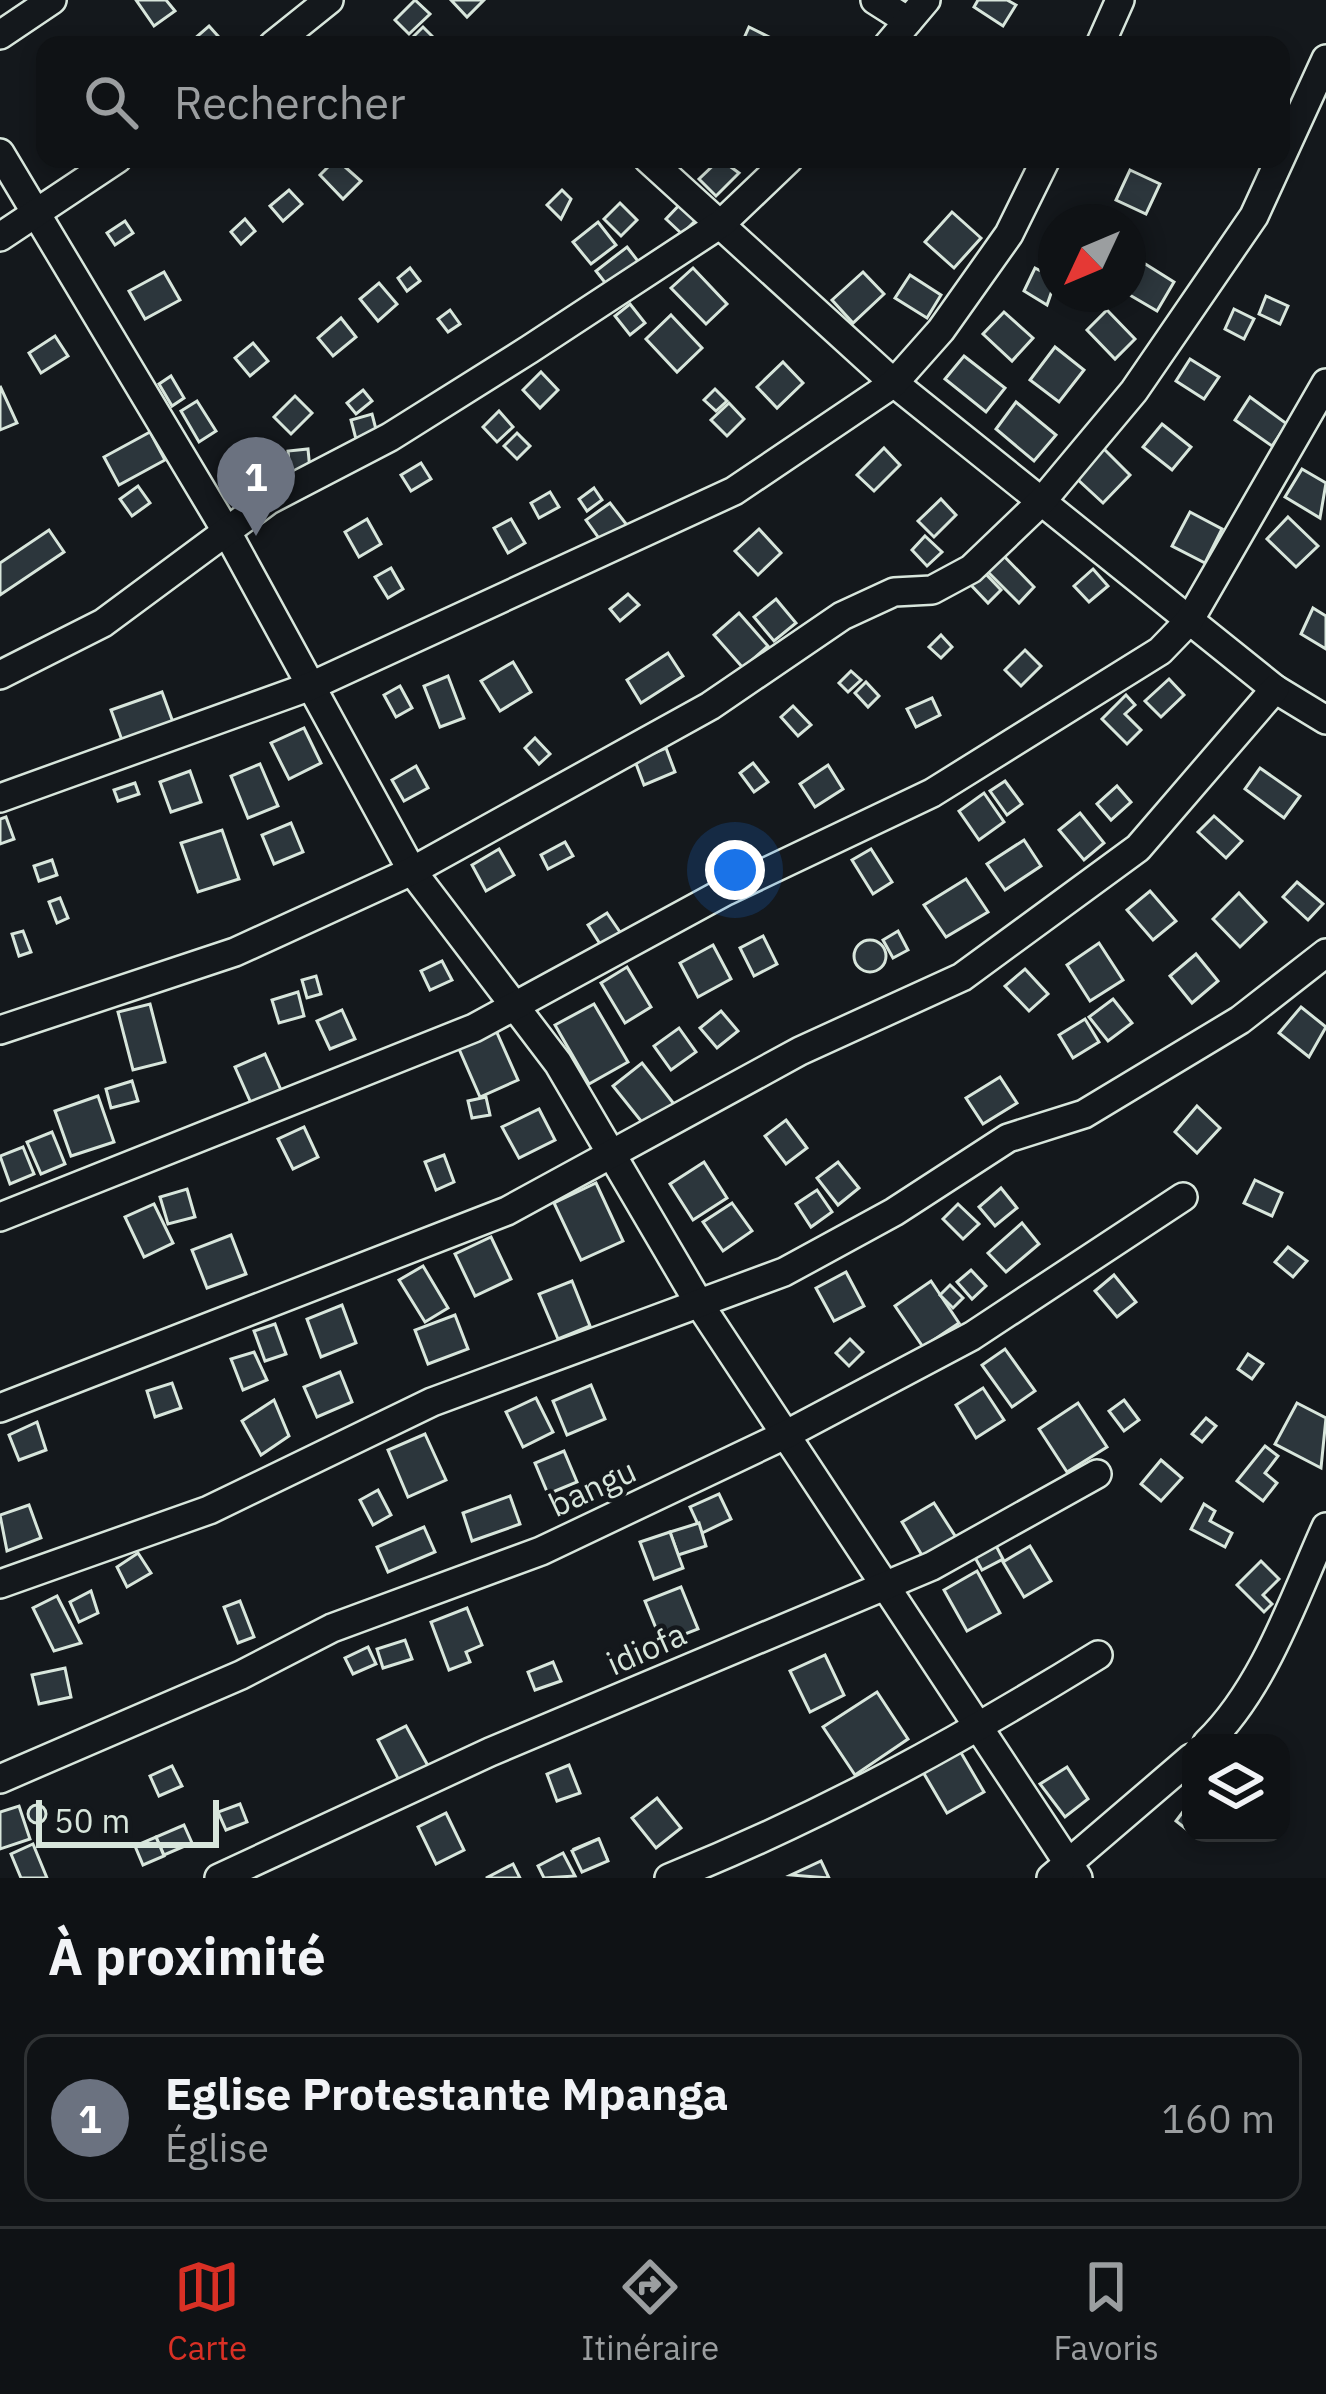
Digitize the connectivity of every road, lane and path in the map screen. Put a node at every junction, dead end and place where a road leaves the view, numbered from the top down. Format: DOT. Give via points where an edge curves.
graph roads {
  1 [pos="52,0"];
  2 [pos="329,0"];
  3 [pos="875,0"];
  4 [pos="1120,0"];
  5 [pos="917,10"];
  6 [pos="0,35"];
  7 [pos="284,36"];
  8 [pos="895,36"];
  9 [pos="1104,36"];
  10 [pos="1326,59"];
  11 [pos="1290,138"];
  12 [pos="0,153"];
  13 [pos="104,168"];
  14 [pos="658,168"];
  15 [pos="780,168"];
  16 [pos="1042,168"];
  17 [pos="1276,168"];
  18 [pos="37,215"];
  19 [pos="722,223"];
  20 [pos="0,237"];
  21 [pos="894,383"];
  22 [pos="1326,383"];
  23 [pos="1042,501"];
  24 [pos="228,534"];
  25 [pos="1189,622"];
  26 [pos="0,675"];
  27 [pos="310,686"];
  28 [pos="1275,689"];
  29 [pos="1326,720"];
  30 [pos="0,798"];
  31 [pos="412,872"];
  32 [pos="1326,953"];
  33 [pos="513,1004"];
  34 [pos="0,1030"];
  35 [pos="610,1152"];
  36 [pos="1183,1197"];
  37 [pos="4,1206"];
  38 [pos="700,1305"];
  39 [pos="0,1408"];
  40 [pos="787,1434"];
  41 [pos="1097,1474"];
  42 [pos="1326,1527"];
  43 [pos="888,1583"];
  44 [pos="0,1584"];
  45 [pos="1098,1655"];
  46 [pos="981,1727"];
  47 [pos="1216,1734"];
  48 [pos="1182,1766"];
  49 [pos="0,1779"];
  50 [pos="1067,1874"];
  51 [pos="219,1878"];
  52 [pos="669,1878"];
  1 -- 6 [label="street"];
  2 -- 7 [label="street"];
  3 -- 5 [label="street"];
  4 -- 9 [label="street"];
  5 -- 8 [label="street"];
  10 -- 11 [label="street"];
  12 -- 18 [label="street"];
  13 -- 18 [label="street"];
  14 -- 19 [label="street"];
  15 -- 19 [label="street"];
  16 -- 21 [label="street" via="1009,234"];
  17 -- 23 [label="street" via="1254,216 1134,391"];
  18 -- 20 [label="street"];
  18 -- 24 [label="street"];
  19 -- 21 [label="street"];
  19 -- 24 [label="street" via="390,437 269,500"];
  21 -- 23 [label="street"];
  21 -- 27 [label="street" via="734,491"];
  22 -- 25 [label="street"];
  23 -- 25 [label="street"];
  23 -- 31 [label="street" via="971,569 932,590 894,592 842,616 710,706"];
  24 -- 26 [label="street" via="104,623"];
  24 -- 27 [label="street"];
  25 -- 28 [label="street"];
  25 -- 33 [label="street" via="1142,663 932,793"];
  27 -- 30 [label="street"];
  27 -- 31 [label="street"];
  28 -- 29 [label="street"];
  28 -- 35 [label="street" via="1138,848 962,976"];
  31 -- 33 [label="street"];
  31 -- 34 [label="street" via="236,952"];
  32 -- 38 [label="street" via="1240,1020 1084,1114 1008,1138 803,1262"];
  33 -- 35 [label="street"];
  33 -- 37 [label="street" via="474,1028"];
  35 -- 38 [label="street"];
  35 -- 39 [label="street" via="507,1210"];
  36 -- 40 [label="street, bangu" via="972,1336"];
  38 -- 40 [label="street"];
  38 -- 44 [label="street" via="432,1402 208,1510"];
  40 -- 43 [label="street"];
  40 -- 49 [label="street, bangu" via="541,1551 332,1628"];
  41 -- 43 [label="street, idiofa"];
  42 -- 47 [label="street" via="1281,1626"];
  43 -- 46 [label="street"];
  43 -- 51 [label="street, idiofa"];
  45 -- 46 [label="street"];
  46 -- 50 [label="street"];
  46 -- 52 [label="street" via="818,1816"];
  48 -- 50 [label="street"];
}
